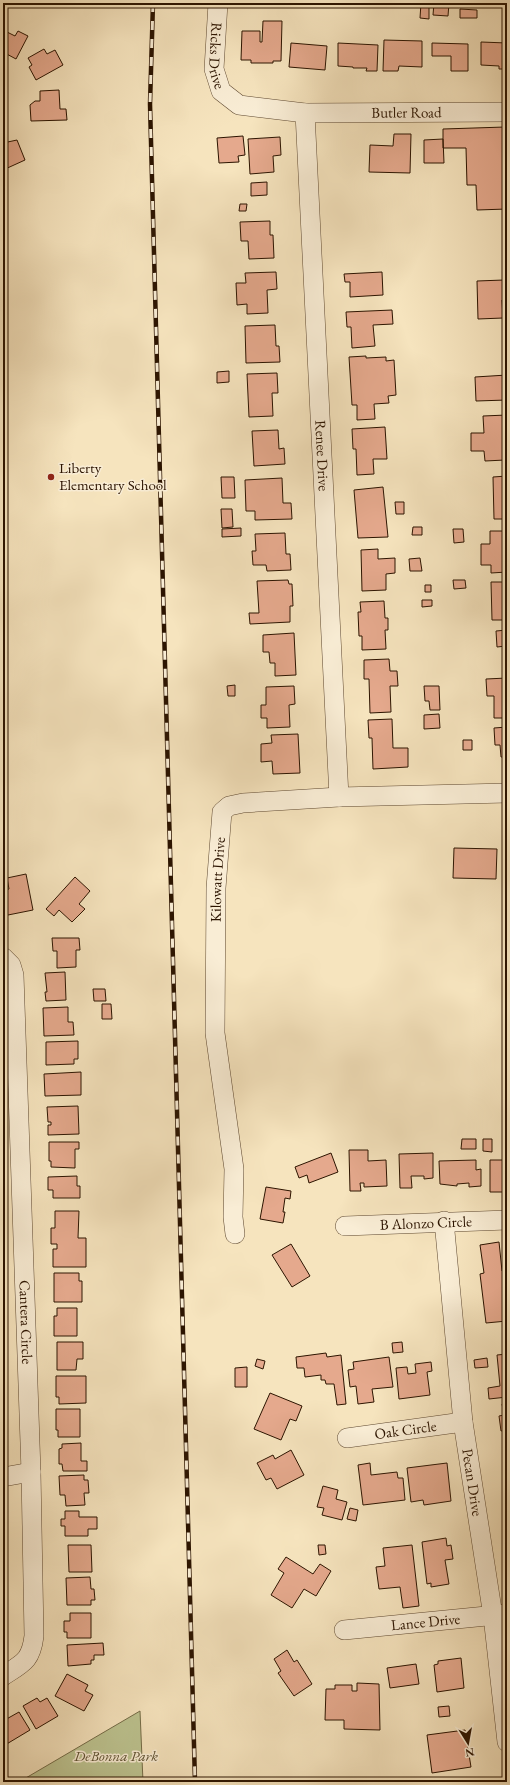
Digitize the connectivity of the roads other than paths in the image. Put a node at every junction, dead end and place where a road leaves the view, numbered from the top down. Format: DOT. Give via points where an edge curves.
graph roads {
  1 [pos="218,3"];
  2 [pos="507,112"];
  3 [pos="305,114"];
  4 [pos="507,794"];
  5 [pos="339,797"];
  6 [pos="3,957"];
  7 [pos="507,1220"];
  8 [pos="444,1221"];
  9 [pos="345,1226"];
  10 [pos="235,1234"];
  11 [pos="463,1422"];
  12 [pos="347,1438"];
  13 [pos="31,1472"];
  14 [pos="3,1477"];
  15 [pos="500,1615"];
  16 [pos="344,1630"];
  17 [pos="3,1676"];
  18 [pos="507,1742"];
  1 -- 3 [label="street, Ricks Drive" via="214,69 221,92 239,105"];
  2 -- 3 [label="street, Butler Road"];
  3 -- 5 [label="street, Renee Drive"];
  4 -- 5 [label="street, Kilowatt Drive"];
  5 -- 10 [label="street, Kilowatt Drive" via="243,803 229,806 222,812 216,888 215,1033 234,1169"];
  6 -- 13 [label="street, Cantera Circle" via="11,965 14,975"];
  7 -- 8 [label="street, B Alonzo Circle"];
  8 -- 9 [label="street, B Alonzo Circle"];
  8 -- 11 [label="street, Pecan Drive"];
  11 -- 12 [label="street, Oak Circle"];
  11 -- 15 [label="street, Pecan Drive"];
  13 -- 14 [label="street"];
  13 -- 17 [label="street, Cantera Circle" via="33,1647 28,1658"];
  15 -- 16 [label="street, Lance Drive"];
  15 -- 18 [label="street, Pecan Drive"];
}
